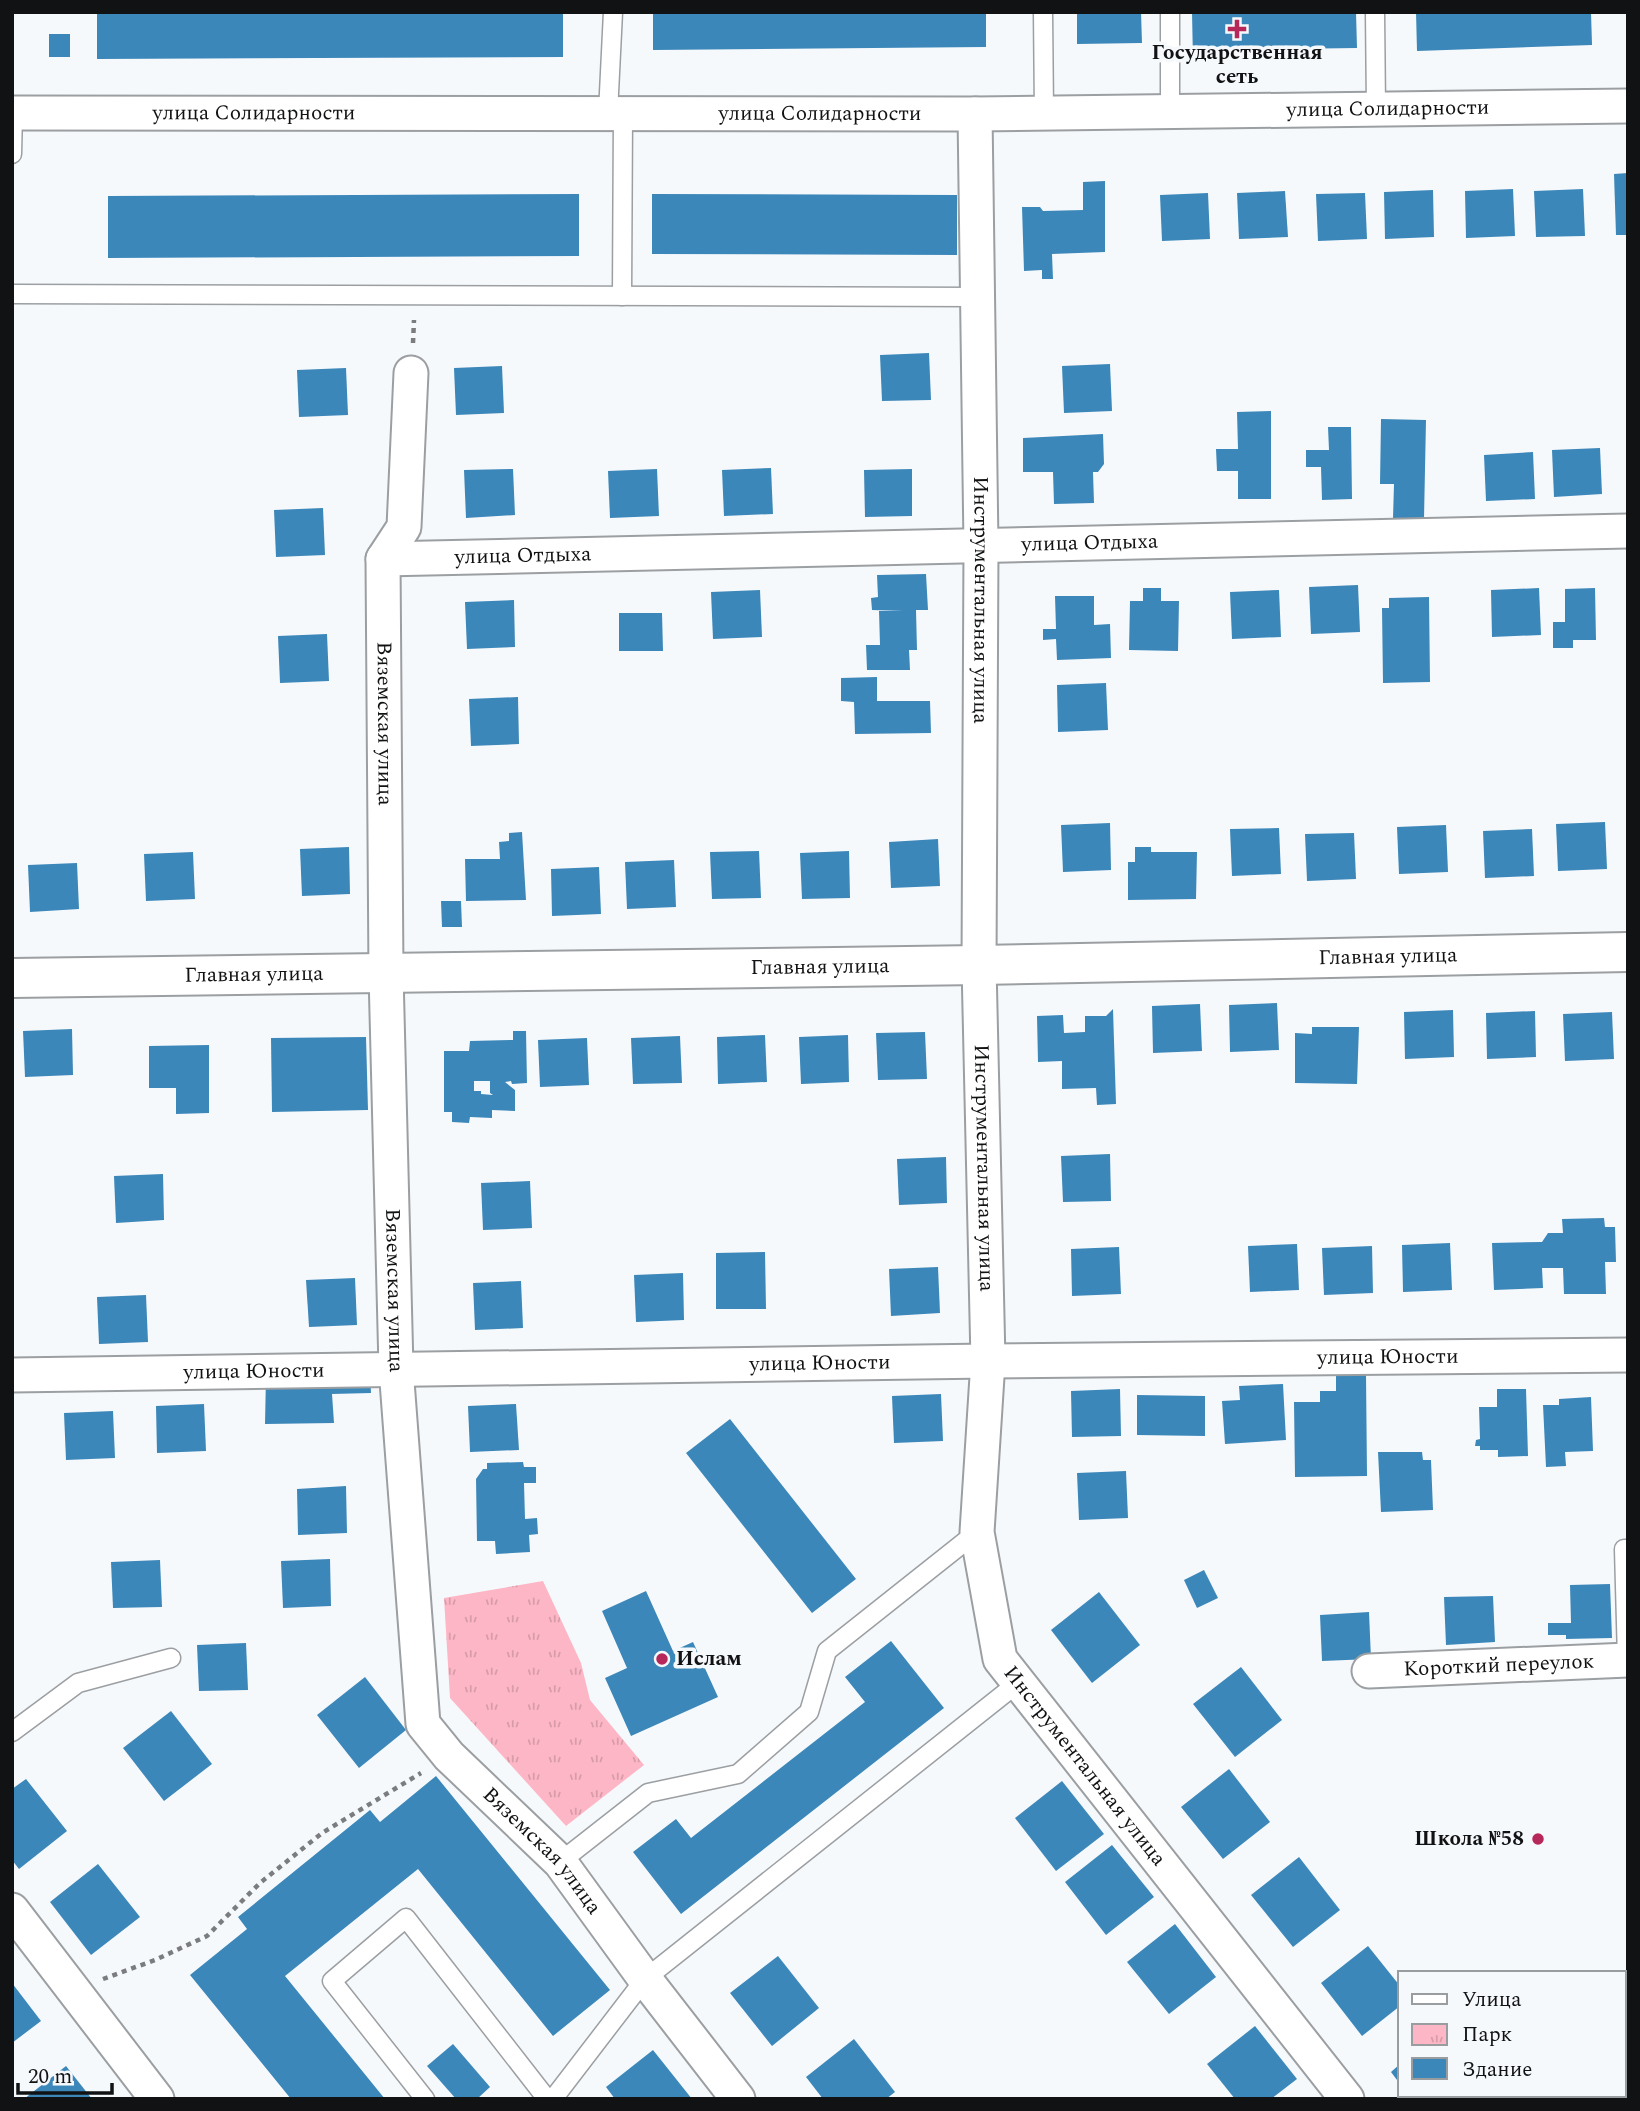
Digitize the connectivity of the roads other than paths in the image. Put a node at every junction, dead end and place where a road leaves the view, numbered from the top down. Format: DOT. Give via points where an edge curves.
graph roads {
  1 [pos="613,12"];
  2 [pos="1043,12"];
  3 [pos="1170,12"];
  4 [pos="1376,12"];
  5 [pos="1628,106"];
  6 [pos="1377,109"];
  7 [pos="1170,111"];
  8 [pos="12,113"];
  9 [pos="615,113"];
  10 [pos="1044,113"];
  11 [pos="975,114"];
  12 [pos="12,154"];
  13 [pos="12,294"];
  14 [pos="622,296"];
  15 [pos="978,297"];
  16 [pos="411,373"];
  17 [pos="1628,531"];
  18 [pos="981,546"];
  19 [pos="383,559"];
  20 [pos="1628,952"];
  21 [pos="979,965"];
  22 [pos="386,974"];
  23 [pos="12,978"];
  24 [pos="1628,1355"];
  25 [pos="988,1361"];
  26 [pos="396,1368"];
  27 [pos="12,1375"];
  28 [pos="977,1532"];
  29 [pos="1628,1549"];
  30 [pos="171,1658"];
  31 [pos="1627,1660"];
  32 [pos="1369,1671"];
  33 [pos="1019,1682"];
  34 [pos="12,1732"];
  35 [pos="560,1862"];
  36 [pos="12,1910"];
  37 [pos="645,1979"];
  38 [pos="157,2099"];
  39 [pos="425,2099"];
  40 [pos="547,2099"];
  41 [pos="553,2099"];
  42 [pos="738,2099"];
  43 [pos="1347,2099"];
  1 -- 9 [label="lane"];
  2 -- 10 [label="lane"];
  3 -- 7 [label="lane"];
  4 -- 6 [label="lane"];
  5 -- 6 [label="street, улица Солидарности"];
  6 -- 7 [label="street, улица Солидарности"];
  7 -- 10 [label="street, улица Солидарности"];
  8 -- 9 [label="street, улица Солидарности"];
  8 -- 12 [label="lane"];
  9 -- 11 [label="street, улица Солидарности"];
  9 -- 14 [label="lane"];
  10 -- 11 [label="street, улица Солидарности"];
  11 -- 15 [label="street, Инструментальная улица"];
  13 -- 14 [label="lane"];
  14 -- 15 [label="lane"];
  15 -- 18 [label="street, Инструментальная улица"];
  16 -- 19 [label="street" via="404,527"];
  17 -- 18 [label="street, улица Отдыха"];
  18 -- 19 [label="street, улица Отдыха"];
  18 -- 21 [label="street, Инструментальная улица"];
  19 -- 22 [label="street, Вяземская улица"];
  20 -- 21 [label="street, Главная улица"];
  21 -- 22 [label="street, Главная улица"];
  21 -- 25 [label="street, Инструментальная улица"];
  22 -- 23 [label="street, Главная улица"];
  22 -- 26 [label="street, Вяземская улица"];
  24 -- 25 [label="street, улица Юности"];
  25 -- 26 [label="street, улица Юности"];
  25 -- 28 [label="street, Инструментальная улица"];
  26 -- 27 [label="street, улица Юности"];
  26 -- 35 [label="street, Вяземская улица" via="423,1724 449,1756"];
  28 -- 33 [label="street, Инструментальная улица" via="1000,1659"];
  28 -- 35 [label="lane" via="827,1651 809,1712 738,1774 649,1793"];
  29 -- 31 [label="lane" via="1624,1549"];
  30 -- 34 [label="lane" via="78,1683"];
  31 -- 32 [label="street, Короткий переулок"];
  33 -- 37 [label="lane"];
  33 -- 43 [label="street, Инструментальная улица"];
  35 -- 37 [label="street, Вяземская улица"];
  36 -- 38 [label="street"];
  37 -- 41 [label="lane"];
  37 -- 42 [label="street, Вяземская улица"];
  39 -- 40 [label="lane" via="332,1981 407,1918"];
}
